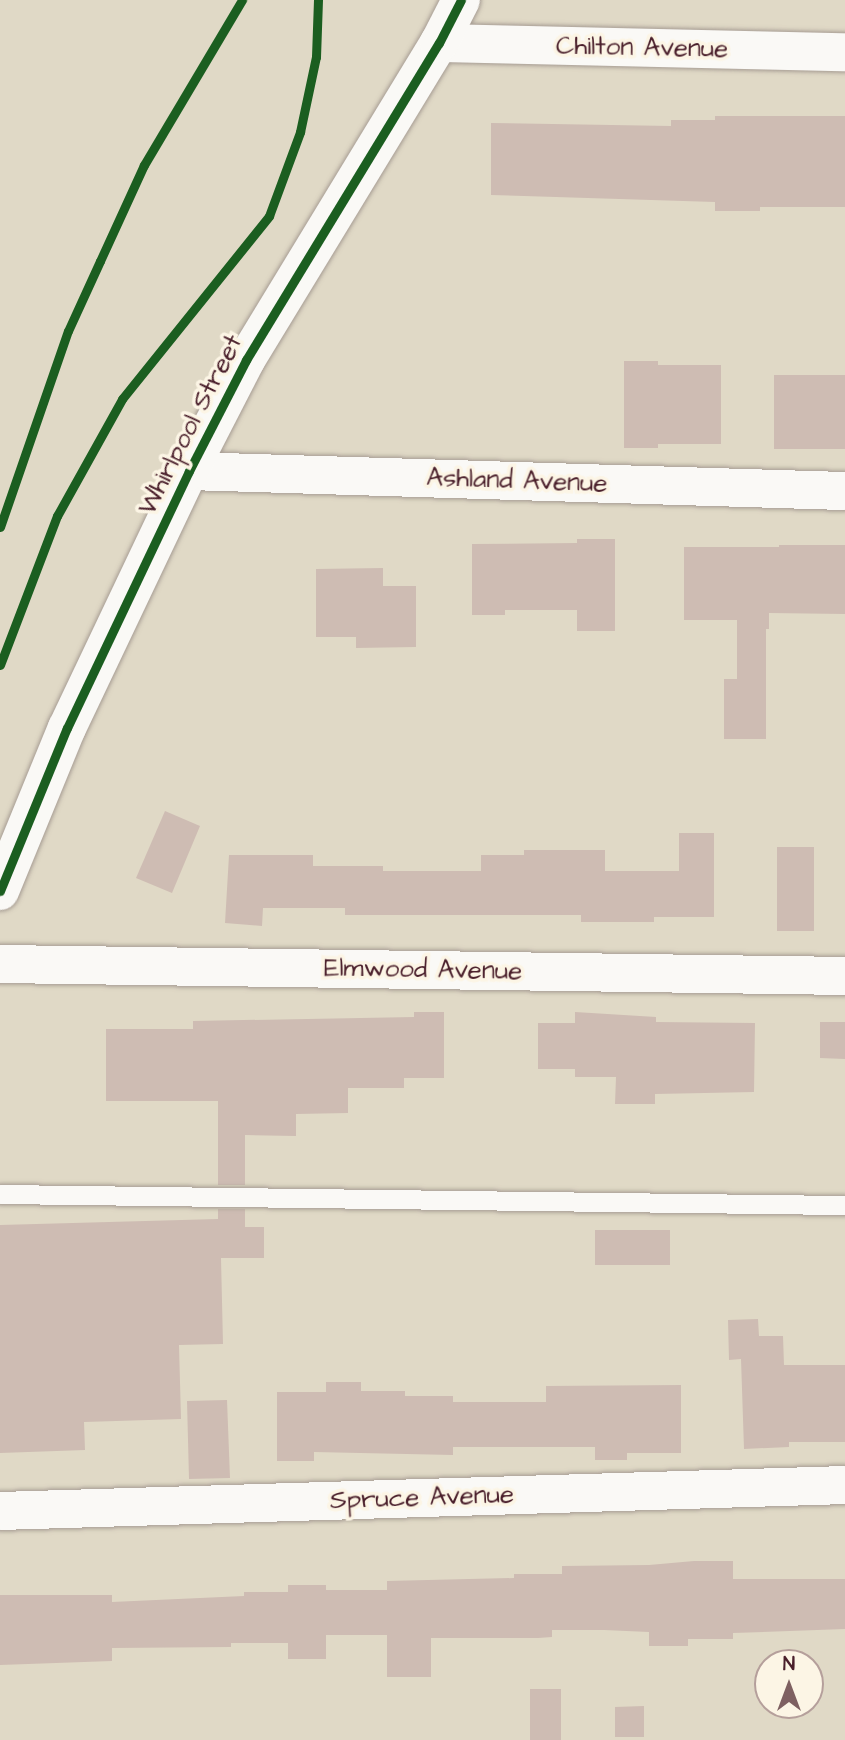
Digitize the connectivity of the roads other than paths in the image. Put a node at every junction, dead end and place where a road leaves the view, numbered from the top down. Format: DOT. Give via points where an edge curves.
graph roads {
  1 [pos="461,0"];
  2 [pos="439,43"];
  3 [pos="845,52"];
  4 [pos="189,471"];
  5 [pos="845,491"];
  6 [pos="0,891"];
  7 [pos="0,964"];
  8 [pos="845,976"];
  9 [pos="0,1194"];
  10 [pos="845,1205"];
  11 [pos="845,1485"];
  12 [pos="0,1511"];
  1 -- 2 [label="street, Whirlpool Street"];
  2 -- 3 [label="street, Chilton Avenue"];
  2 -- 4 [label="street, Whirlpool Street" via="246,360"];
  4 -- 5 [label="street, Ashland Avenue"];
  4 -- 6 [label="street, Whirlpool Street" via="67,728"];
  7 -- 8 [label="street, Elmwood Avenue"];
  9 -- 10 [label="lane"];
  11 -- 12 [label="street, Spruce Avenue"];
}
